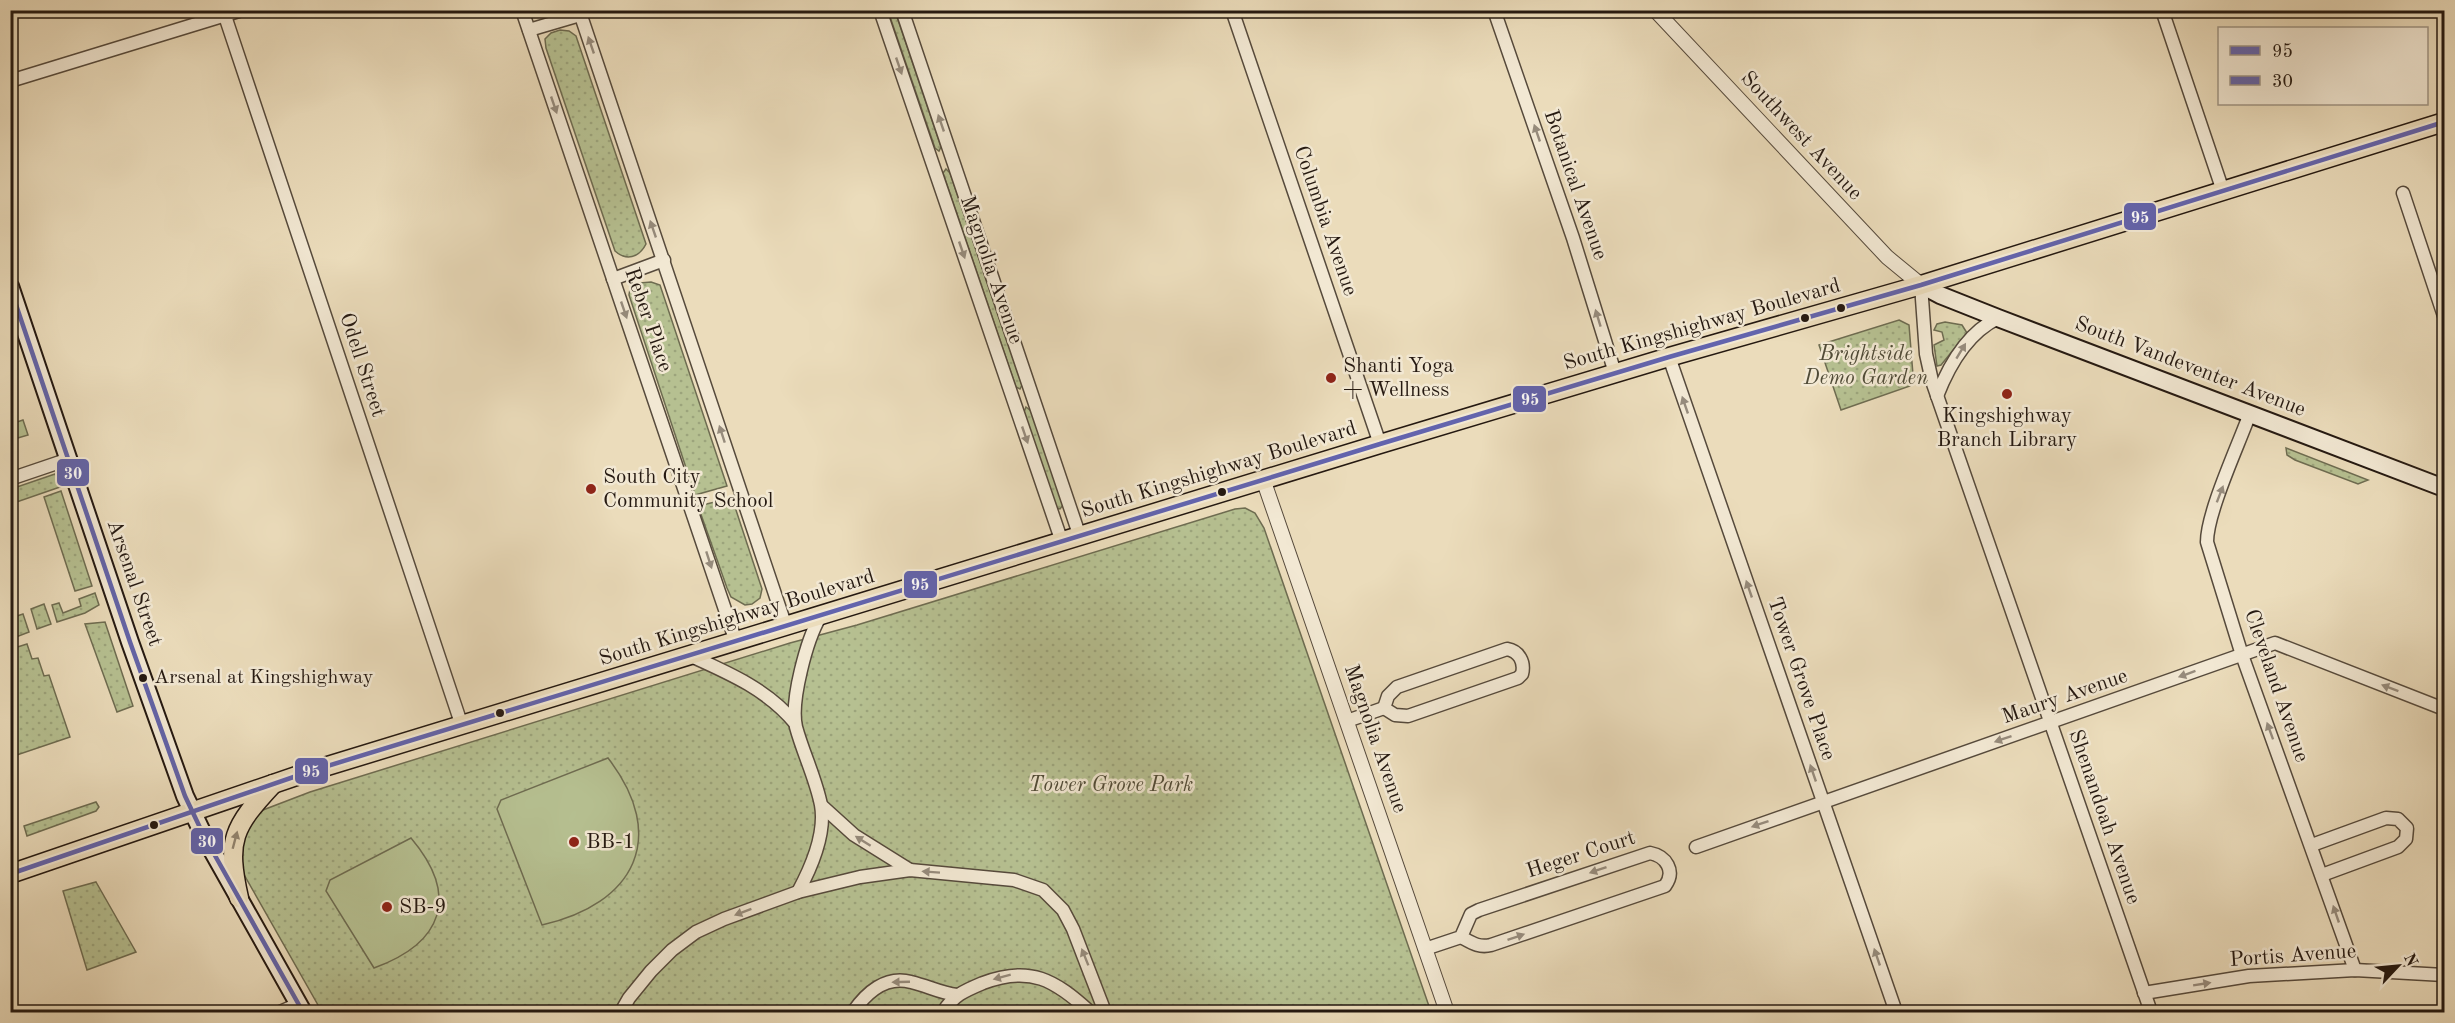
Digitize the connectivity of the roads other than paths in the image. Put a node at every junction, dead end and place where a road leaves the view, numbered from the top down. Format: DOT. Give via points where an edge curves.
graph roads {
  1 [pos="243,10"];
  2 [pos="522,10"];
  3 [pos="880,10"];
  4 [pos="902,10"];
  5 [pos="1233,10"];
  6 [pos="1494,10"];
  7 [pos="1655,10"];
  8 [pos="2162,10"];
  9 [pos="580,13"];
  10 [pos="225,16"];
  11 [pos="529,30"];
  12 [pos="10,81"];
  13 [pos="2445,122"];
  14 [pos="952,157"];
  15 [pos="932,164"];
  16 [pos="2223,190"];
  17 [pos="2403,193"];
  18 [pos="664,260"];
  19 [pos="613,279"];
  20 [pos="1921,285"];
  21 [pos="10,286"];
  22 [pos="2445,316"];
  23 [pos="1998,318"];
  24 [pos="1669,357"];
  25 [pos="1615,374"];
  26 [pos="1937,396"];
  27 [pos="2250,413"];
  28 [pos="1380,444"];
  29 [pos="69,459"];
  30 [pos="10,479"];
  31 [pos="1263,479"];
  32 [pos="2445,488"];
  33 [pos="1080,537"];
  34 [pos="1062,542"];
  35 [pos="820,617"];
  36 [pos="786,627"];
  37 [pos="736,642"];
  38 [pos="2242,655"];
  39 [pos="691,656"];
  40 [pos="1384,708"];
  41 [pos="2445,709"];
  42 [pos="1347,721"];
  43 [pos="2051,722"];
  44 [pos="795,723"];
  45 [pos="462,726"];
  46 [pos="273,783"];
  47 [pos="1823,802"];
  48 [pos="822,806"];
  49 [pos="192,811"];
  50 [pos="2312,845"];
  51 [pos="1696,847"];
  52 [pos="910,870"];
  53 [pos="10,874"];
  54 [pos="2322,875"];
  55 [pos="798,892"];
  56 [pos="239,898"];
  57 [pos="1461,937"];
  58 [pos="1425,949"];
  59 [pos="2355,970"];
  60 [pos="2445,975"];
  61 [pos="2144,993"];
  62 [pos="957,994"];
  63 [pos="301,1008"];
  64 [pos="280,1012"];
  65 [pos="621,1012"];
  66 [pos="853,1012"];
  67 [pos="943,1012"];
  68 [pos="1090,1012"];
  69 [pos="1105,1012"];
  70 [pos="1447,1012"];
  71 [pos="1896,1012"];
  72 [pos="2151,1012"];
  1 -- 10 [label="street"];
  2 -- 11 [label="street, Reber Place"];
  3 -- 15 [label="street, Magnolia Avenue, one-way"];
  14 -- 4 [label="street, Magnolia Avenue, one-way"];
  5 -- 28 [label="street, Columbia Avenue"];
  25 -- 6 [label="street, Botanical Avenue, one-way" via="1573,238"];
  7 -- 20 [label="street, Southwest Avenue" via="1887,257"];
  8 -- 16 [label="street"];
  9 -- 11 [label="street"];
  18 -- 9 [label="street, Reber Place, one-way"];
  10 -- 12 [label="street"];
  10 -- 45 [label="street, Odell Street"];
  11 -- 19 [label="street, Reber Place, one-way"];
  13 -- 16 [label="main road, South Kingshighway Boulevard"];
  14 -- 15 [label="street"];
  14 -- 33 [label="street, Magnolia Avenue"];
  15 -- 34 [label="street, Magnolia Avenue, one-way"];
  16 -- 20 [label="main road, South Kingshighway Boulevard"];
  17 -- 22 [label="street"];
  18 -- 19 [label="street"];
  36 -- 18 [label="street, Reber Place, one-way"];
  19 -- 37 [label="street, Reber Place, one-way"];
  20 -- 23 [label="main road, South Vandeventer Avenue"];
  20 -- 24 [label="main road, South Kingshighway Boulevard"];
  20 -- 26 [label="street, Shenandoah Avenue" via="1928,368"];
  21 -- 29 [label="main road, Arsenal Street"];
  26 -- 23 [label="street, one-way" via="1965,344"];
  23 -- 27 [label="main road, South Vandeventer Avenue"];
  24 -- 25 [label="main road, South Kingshighway Boulevard"];
  47 -- 24 [label="street, Tower Grove Place, one-way"];
  25 -- 28 [label="main road, South Kingshighway Boulevard"];
  26 -- 43 [label="street, Shenandoah Avenue"];
  27 -- 32 [label="main road, South Vandeventer Avenue"];
  38 -- 27 [label="street, Cleveland Avenue, one-way" via="2207,532"];
  28 -- 31 [label="main road, South Kingshighway Boulevard"];
  29 -- 30 [label="street"];
  29 -- 49 [label="main road, Arsenal Street"];
  31 -- 33 [label="main road, South Kingshighway Boulevard"];
  31 -- 42 [label="street, Magnolia Avenue"];
  33 -- 34 [label="main road, South Kingshighway Boulevard"];
  34 -- 35 [label="main road, South Kingshighway Boulevard"];
  35 -- 36 [label="main road, South Kingshighway Boulevard"];
  35 -- 44 [label="street" via="805,653"];
  36 -- 37 [label="main road, South Kingshighway Boulevard"];
  37 -- 39 [label="main road, South Kingshighway Boulevard"];
  41 -- 38 [label="street, Maury Avenue, one-way" via="2275,644"];
  38 -- 43 [label="street, Maury Avenue, one-way"];
  50 -- 38 [label="street, Cleveland Avenue, one-way"];
  39 -- 44 [label="street" via="765,694"];
  39 -- 45 [label="main road, South Kingshighway Boulevard"];
  40 -- 40 [label="street" via="1401,716 1419,712 1518,678 1524,669 1522,662 1519,654 1507,649 1396,687"];
  40 -- 42 [label="street"];
  42 -- 58 [label="street, Magnolia Avenue"];
  43 -- 47 [label="street, Maury Avenue, one-way"];
  43 -- 61 [label="street, Shenandoah Avenue"];
  44 -- 48 [label="street"];
  45 -- 46 [label="main road, South Kingshighway Boulevard"];
  46 -- 49 [label="main road, South Kingshighway Boulevard"];
  56 -- 46 [label="main road, one-way" via="232,860 236,834 247,812"];
  47 -- 51 [label="street, Maury Avenue, one-way"];
  71 -- 47 [label="street, Tower Grove Place, one-way"];
  52 -- 48 [label="street, one-way" via="854,835"];
  48 -- 55 [label="street" via="817,849"];
  49 -- 53 [label="main road, South Kingshighway Boulevard"];
  49 -- 56 [label="main road, Arsenal Street"];
  50 -- 54 [label="street, Cleveland Avenue"];
  50 -- 54 [label="street" via="2386,818 2398,819 2407,828 2406,839 2398,848"];
  52 -- 55 [label="street"];
  69 -- 52 [label="street, one-way" via="1073,929 1063,910 1043,890 1014,880"];
  59 -- 54 [label="street, Cleveland Avenue, one-way"];
  55 -- 65 [label="street, one-way" via="696,932 651,971"];
  56 -- 63 [label="main road, Arsenal Street"];
  57 -- 57 [label="street, Heger Court, one-way" via="1483,947 1665,886 1670,872 1667,862 1650,853 1479,910 1471,914"];
  57 -- 58 [label="street"];
  58 -- 70 [label="street, Magnolia Avenue"];
  59 -- 60 [label="street, Portis Avenue"];
  61 -- 59 [label="street, Portis Avenue, one-way" via="2249,976"];
  61 -- 72 [label="street, Shenandoah Avenue"];
  62 -- 66 [label="street, one-way" via="896,981 874,989"];
  62 -- 67 [label="street"];
  68 -- 62 [label="street, one-way" via="1056,986 1030,975 1008,975"];
  63 -- 64 [label="street"];
}
